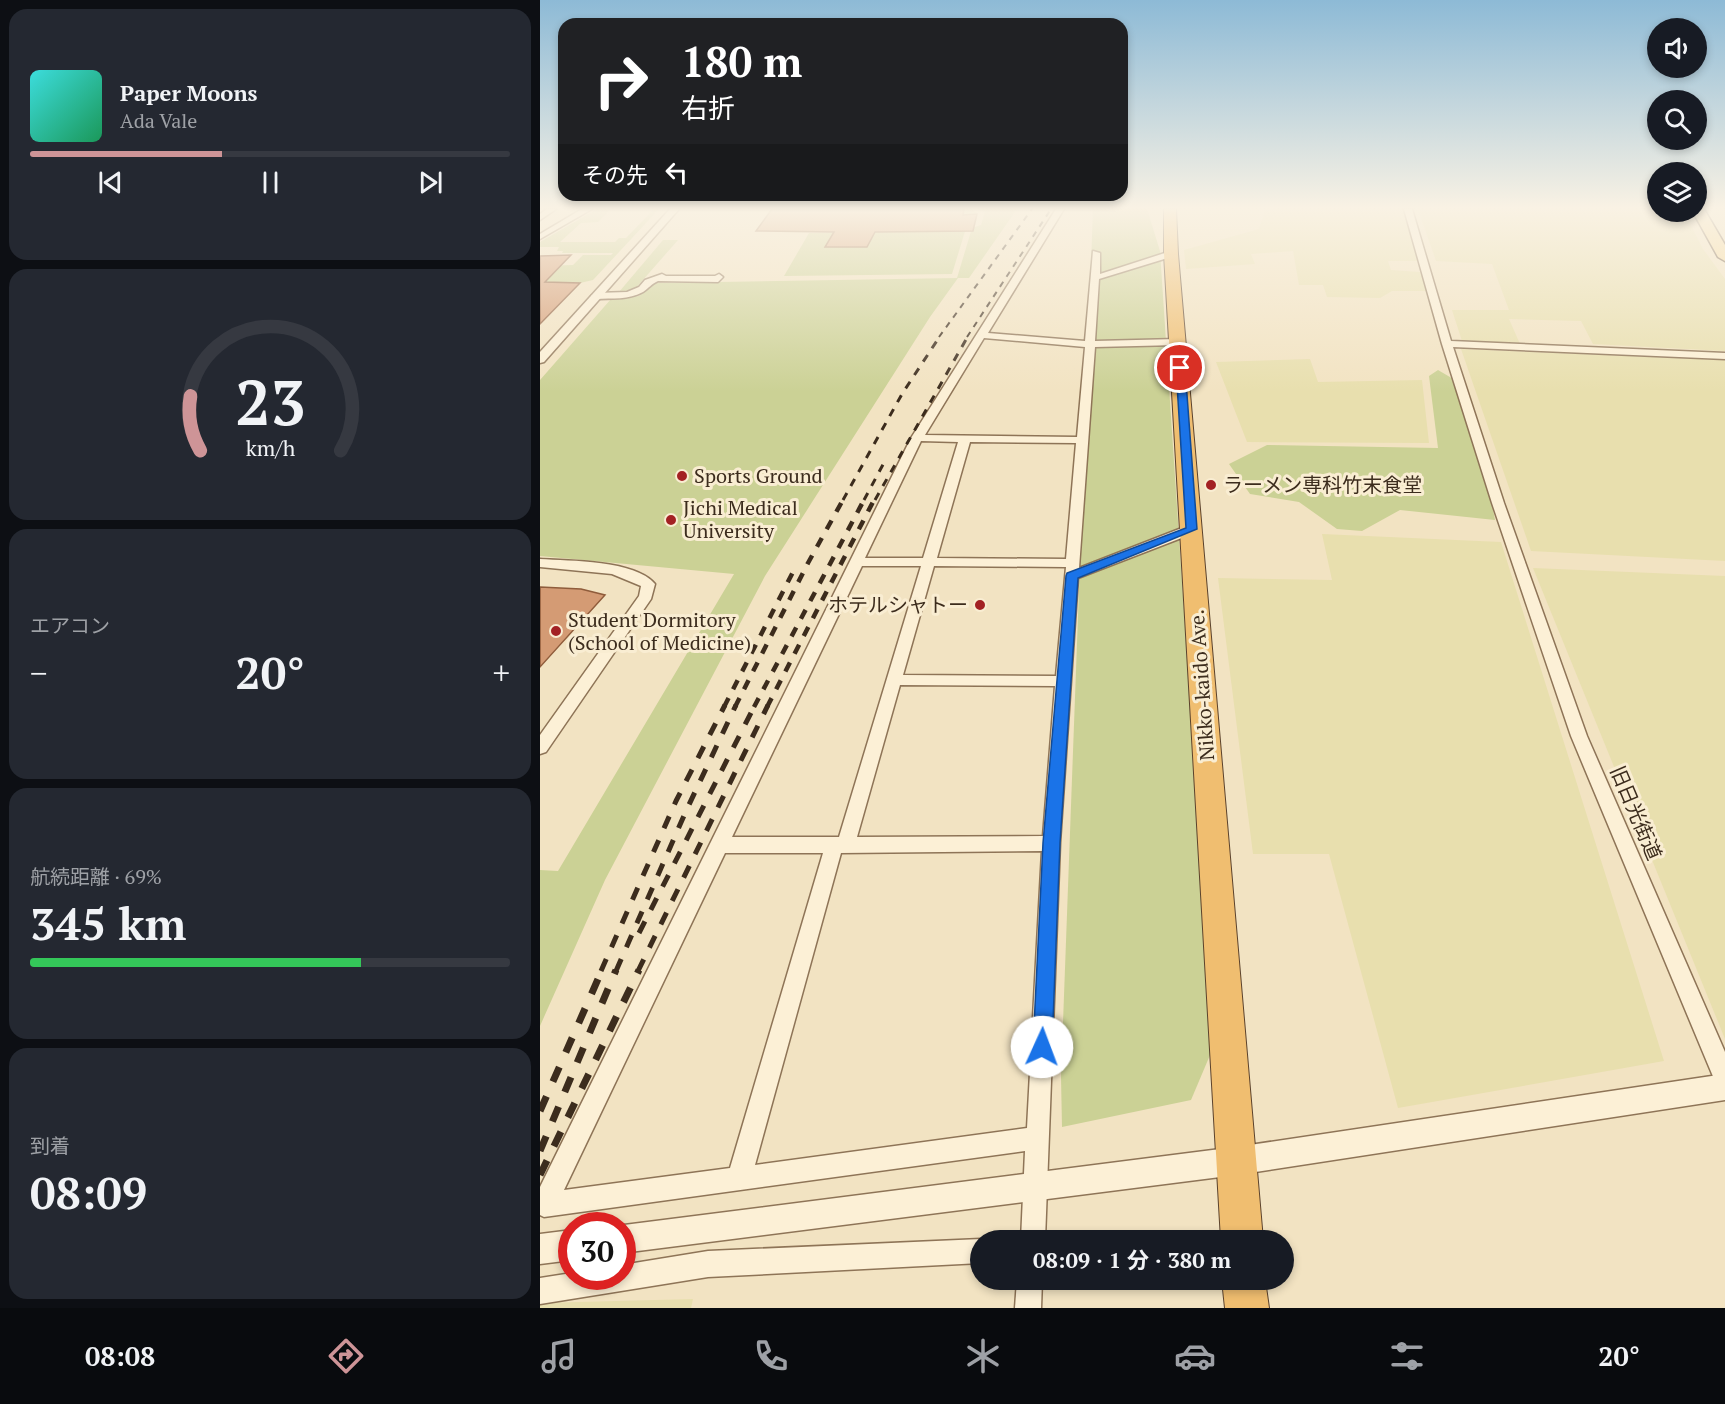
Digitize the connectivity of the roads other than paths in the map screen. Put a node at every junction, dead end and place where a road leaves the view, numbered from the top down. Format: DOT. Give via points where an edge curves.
graph roads {
  1 [pos="620,270"];
  2 [pos="1022,270"];
  3 [pos="1095,270"];
  4 [pos="1120,270"];
  5 [pos="1172,270"];
  6 [pos="1426,270"];
  7 [pos="719,277"];
  8 [pos="1095,278"];
  9 [pos="596,296"];
  10 [pos="982,334"];
  11 [pos="1178,342"];
  12 [pos="1090,344"];
  13 [pos="1447,344"];
  14 [pos="1725,356"];
  15 [pos="540,359"];
  16 [pos="917,438"];
  17 [pos="965,439"];
  18 [pos="1082,440"];
  19 [pos="1192,529"];
  20 [pos="857,562"];
  21 [pos="929,562"];
  22 [pos="540,563"];
  23 [pos="1072,570"];
  24 [pos="894,680"];
  25 [pos="1064,681"];
  26 [pos="540,748"];
  27 [pos="1051,843"];
  28 [pos="720,845"];
  29 [pos="840,845"];
  30 [pos="1725,1078"];
  31 [pos="1725,1087"];
  32 [pos="1038,1138"];
  33 [pos="1236,1161"];
  34 [pos="739,1179"];
  35 [pos="1037,1186"];
  36 [pos="1034,1230"];
  37 [pos="1241,1230"];
  38 [pos="636,1236"];
  39 [pos="558,1247"];
  40 [pos="540,1249"];
  41 [pos="970,1252"];
  42 [pos="1029,1290"];
  43 [pos="1246,1290"];
  44 [pos="540,1291"];
  45 [pos="1028,1308"];
  46 [pos="1247,1308"];
  1 -- 9 [label="street"];
  2 -- 10 [label="street"];
  3 -- 8 [label="street"];
  4 -- 8 [label="street"];
  5 -- 11 [label="highway, Nikko-kaido Ave."];
  6 -- 13 [label="street, 旧日光街道"];
  7 -- 9 [label="street" via="661,278 629,295"];
  8 -- 12 [label="street"];
  9 -- 15 [label="street"];
  10 -- 12 [label="street"];
  10 -- 16 [label="street"];
  11 -- 12 [label="street"];
  11 -- 19 [label="highway, Nikko-kaido Ave."];
  12 -- 18 [label="street"];
  13 -- 14 [label="street"];
  13 -- 30 [label="street, 旧日光街道" via="1579,736"];
  16 -- 17 [label="street"];
  16 -- 20 [label="street"];
  17 -- 18 [label="street"];
  17 -- 21 [label="street"];
  18 -- 23 [label="street"];
  19 -- 23 [label="street"];
  19 -- 33 [label="highway, Nikko-kaido Ave."];
  20 -- 21 [label="street"];
  20 -- 28 [label="street"];
  21 -- 23 [label="street"];
  21 -- 24 [label="street"];
  22 -- 26 [label="street" via="625,572 648,584 646,596"];
  23 -- 25 [label="street"];
  24 -- 25 [label="street"];
  24 -- 29 [label="street"];
  25 -- 27 [label="street"];
  27 -- 29 [label="street"];
  27 -- 32 [label="street"];
  28 -- 29 [label="street"];
  28 -- 34 [label="street" via="544,1205"];
  29 -- 34 [label="street"];
  31 -- 33 [label="street"];
  32 -- 34 [label="street"];
  32 -- 35 [label="street"];
  33 -- 35 [label="street"];
  33 -- 37 [label="highway, Nikko-kaido Ave."];
  35 -- 36 [label="street"];
  35 -- 38 [label="street"];
  39 -- 40 [label="street"];
  41 -- 44 [label="street" via="708,1264"];
  42 -- 45 [label="street"];
  43 -- 46 [label="highway"];
}
